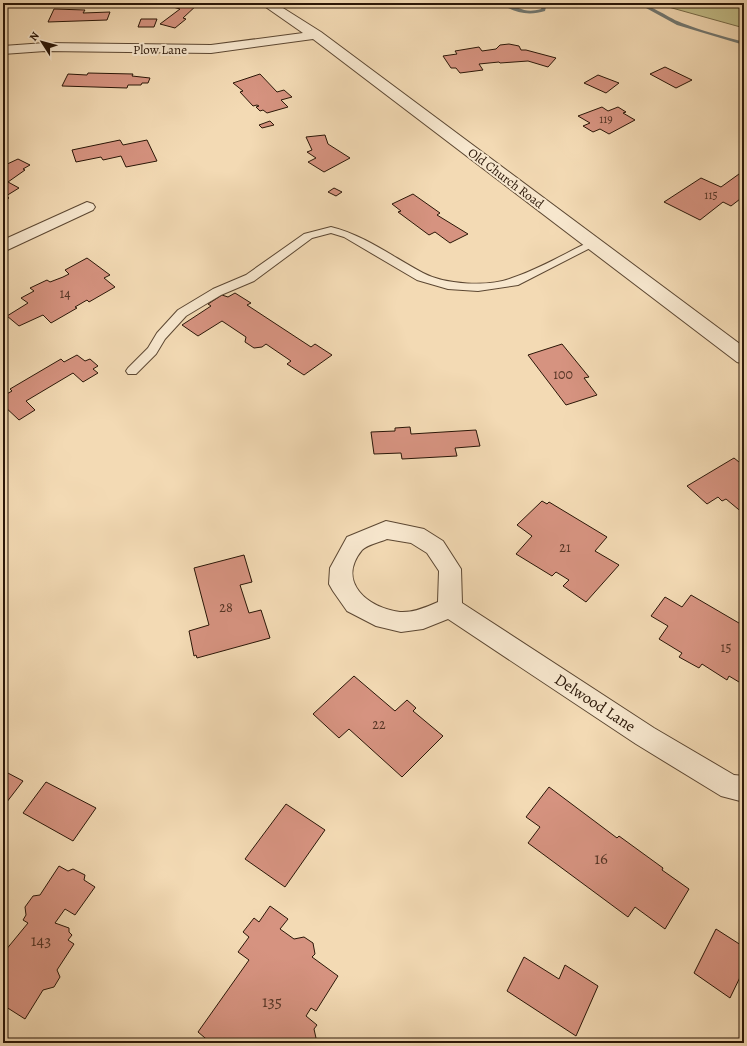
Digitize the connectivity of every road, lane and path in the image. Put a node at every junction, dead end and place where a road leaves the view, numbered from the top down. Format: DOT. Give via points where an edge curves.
graph roads {
  1 [pos="266,3"];
  2 [pos="316,35"];
  3 [pos="3,50"];
  4 [pos="87,207"];
  5 [pos="593,244"];
  6 [pos="3,247"];
  7 [pos="744,357"];
  8 [pos="132,371"];
  9 [pos="450,608"];
  10 [pos="744,789"];
  1 -- 2 [label="street, Old Church Road"];
  2 -- 3 [label="street, Plow Lane" via="211,49 45,47"];
  2 -- 5 [label="street, Old Church Road"];
  4 -- 6 [label="street"];
  5 -- 7 [label="street, Old Church Road"];
  5 -- 8 [label="lane" via="514,282 478,287 448,285 421,277 348,235 331,230 308,236 250,278 217,292 182,313 161,336 152,351"];
  9 -- 9 [label="street" via="450,569 435,547 416,536 386,530 355,543 341,568 341,584 355,604 376,616 401,622 422,619"];
  9 -- 10 [label="street, Delwood Lane" via="645,736 730,786"];
}
